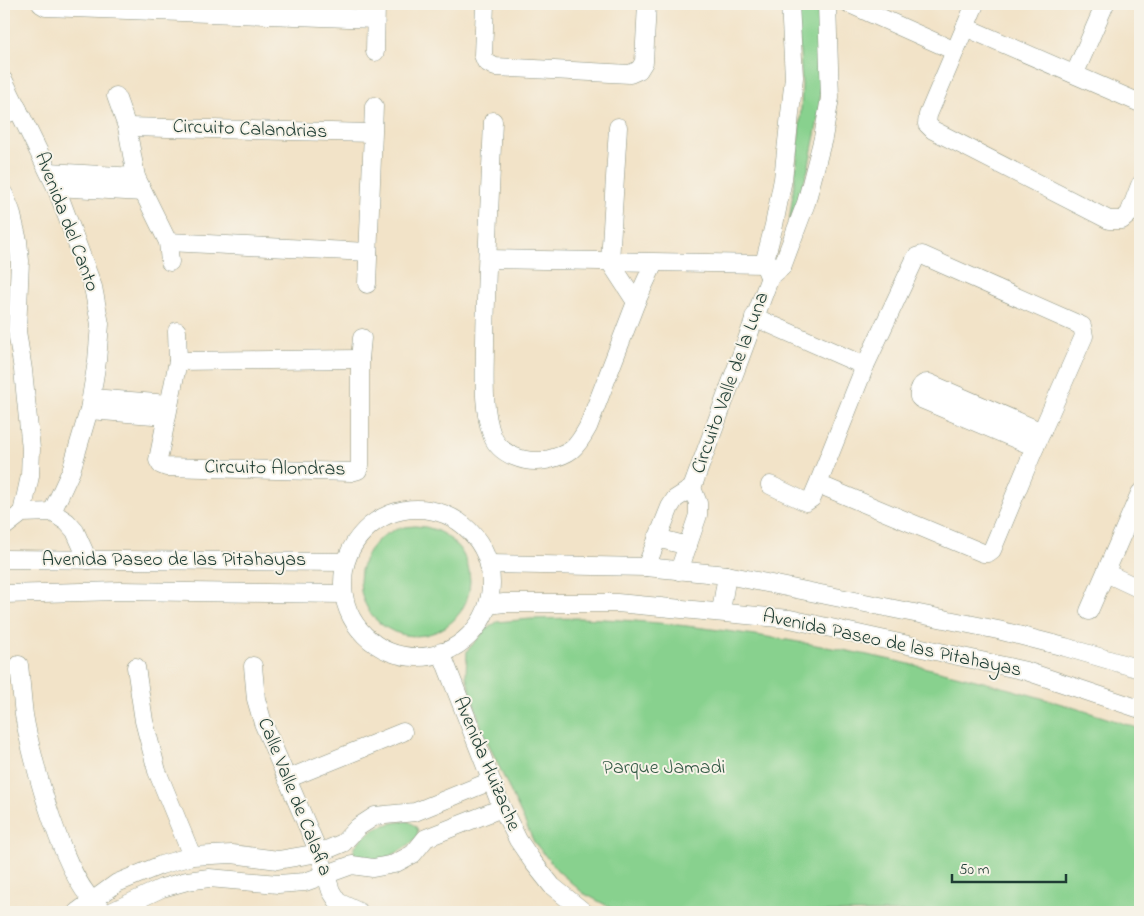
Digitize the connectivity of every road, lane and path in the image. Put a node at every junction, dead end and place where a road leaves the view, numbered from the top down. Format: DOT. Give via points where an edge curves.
graph roads {
  1 [pos="41,4"];
  2 [pos="485,4"];
  3 [pos="647,4"];
  4 [pos="790,4"];
  5 [pos="827,4"];
  6 [pos="850,4"];
  7 [pos="975,4"];
  8 [pos="1105,4"];
  9 [pos="375,11"];
  10 [pos="965,27"];
  11 [pos="955,51"];
  12 [pos="375,52"];
  13 [pos="1075,74"];
  14 [pos="4,81"];
  15 [pos="116,96"];
  16 [pos="1140,103"];
  17 [pos="374,106"];
  18 [pos="11,112"];
  19 [pos="493,121"];
  20 [pos="618,126"];
  21 [pos="127,127"];
  22 [pos="372,133"];
  23 [pos="52,179"];
  24 [pos="140,184"];
  25 [pos="1140,185"];
  26 [pos="4,194"];
  27 [pos="168,242"];
  28 [pos="368,252"];
  29 [pos="488,259"];
  30 [pos="170,262"];
  31 [pos="610,262"];
  32 [pos="654,263"];
  33 [pos="772,269"];
  34 [pos="367,284"];
  35 [pos="636,302"];
  36 [pos="754,317"];
  37 [pos="10,323"];
  38 [pos="178,331"];
  39 [pos="362,338"];
  40 [pos="178,360"];
  41 [pos="360,360"];
  42 [pos="865,366"];
  43 [pos="90,404"];
  44 [pos="168,410"];
  45 [pos="1039,439"];
  46 [pos="818,484"];
  47 [pos="770,485"];
  48 [pos="692,488"];
  49 [pos="1140,493"];
  50 [pos="52,512"];
  51 [pos="22,513"];
  52 [pos="4,527"];
  53 [pos="658,538"];
  54 [pos="688,546"];
  55 [pos="4,559"];
  56 [pos="88,560"];
  57 [pos="345,562"];
  58 [pos="489,564"];
  59 [pos="646,567"];
  60 [pos="680,571"];
  61 [pos="1106,573"];
  62 [pos="727,575"];
  63 [pos="1140,589"];
  64 [pos="4,594"];
  65 [pos="343,594"];
  66 [pos="488,605"];
  67 [pos="721,611"];
  68 [pos="1089,611"];
  69 [pos="441,652"];
  70 [pos="19,665"];
  71 [pos="253,666"];
  72 [pos="136,667"];
  73 [pos="1140,670"];
  74 [pos="1140,709"];
  75 [pos="403,732"];
  76 [pos="287,779"];
  77 [pos="491,781"];
  78 [pos="502,808"];
  79 [pos="415,812"];
  80 [pos="426,838"];
  81 [pos="343,843"];
  82 [pos="319,853"];
  83 [pos="192,856"];
  84 [pos="352,865"];
  85 [pos="325,875"];
  86 [pos="92,901"];
  87 [pos="77,912"];
  88 [pos="110,912"];
  89 [pos="359,912"];
  90 [pos="584,912"];
  1 -- 9 [label="street" via="46,7"];
  2 -- 3 [label="street" via="483,55 486,62 495,66 630,74 639,70 644,62"];
  4 -- 33 [label="street, Circuito Valle de la Luna" via="794,77 783,179 774,225"];
  5 -- 33 [label="street, Circuito Valle de la Luna" via="830,98 823,138 806,203"];
  6 -- 11 [label="street"];
  7 -- 10 [label="street"];
  8 -- 13 [label="street"];
  9 -- 12 [label="street"];
  10 -- 11 [label="street"];
  10 -- 13 [label="street"];
  11 -- 25 [label="street" via="928,115 927,124 933,130 1109,220 1122,220 1129,214"];
  13 -- 16 [label="street"];
  14 -- 18 [label="street, Avenida del Canto"];
  15 -- 21 [label="street"];
  17 -- 22 [label="street"];
  18 -- 23 [label="street, Avenida del Canto"];
  19 -- 29 [label="street"];
  20 -- 31 [label="street"];
  21 -- 22 [label="street, Circuito Calandrias"];
  21 -- 24 [label="street"];
  22 -- 28 [label="street"];
  23 -- 24 [label="street"];
  23 -- 43 [label="street, Avenida del Canto" via="93,287 100,324"];
  24 -- 27 [label="street"];
  26 -- 37 [label="street" via="11,211 20,261"];
  27 -- 28 [label="street"];
  27 -- 30 [label="street"];
  28 -- 34 [label="street"];
  29 -- 31 [label="street"];
  29 -- 35 [label="street" via="485,399 492,436 501,448 517,459 540,461 563,456 578,444 588,427"];
  31 -- 32 [label="street"];
  31 -- 35 [label="street"];
  32 -- 33 [label="street"];
  32 -- 35 [label="street"];
  33 -- 36 [label="street, Circuito Valle de la Luna"];
  36 -- 42 [label="street"];
  36 -- 48 [label="street, Circuito Valle de la Luna"];
  37 -- 51 [label="street" via="23,370 31,449 30,476"];
  38 -- 40 [label="street, Circuito Alondras"];
  39 -- 41 [label="street, Circuito Alondras"];
  40 -- 41 [label="street"];
  40 -- 44 [label="street, Circuito Alondras"];
  41 -- 44 [label="street, Circuito Alondras" via="360,465 358,470 351,472 161,466 158,460"];
  42 -- 45 [label="street" via="913,261 922,255 1082,326 1084,336"];
  42 -- 46 [label="street"];
  43 -- 44 [label="street"];
  43 -- 50 [label="street, Avenida del Canto" via="70,471"];
  45 -- 45 [label="street" via="929,383 922,384 918,393 921,399"];
  45 -- 46 [label="street" via="988,553"];
  46 -- 47 [label="street" via="812,498 806,502"];
  48 -- 53 [label="street, Circuito Valle de la Luna" via="675,499"];
  48 -- 54 [label="street, Circuito Valle de la Luna" via="699,508"];
  49 -- 61 [label="street"];
  50 -- 51 [label="street"];
  50 -- 56 [label="street" via="75,531"];
  51 -- 52 [label="street"];
  53 -- 54 [label="street"];
  53 -- 59 [label="street, Circuito Valle de la Luna"];
  54 -- 60 [label="street, Circuito Valle de la Luna"];
  55 -- 56 [label="street, Avenida Paseo de las Pitahayas"];
  56 -- 57 [label="street, Avenida Paseo de las Pitahayas"];
  57 -- 58 [label="street" via="355,540 372,523 394,512 418,508 441,513 463,524 479,542"];
  57 -- 65 [label="street"];
  58 -- 59 [label="street, Avenida Paseo de las Pitahayas"];
  58 -- 66 [label="street"];
  59 -- 60 [label="street, Avenida Paseo de las Pitahayas"];
  60 -- 62 [label="street, Avenida Paseo de las Pitahayas"];
  61 -- 63 [label="street"];
  61 -- 68 [label="street"];
  62 -- 67 [label="street"];
  62 -- 73 [label="street, Avenida Paseo de las Pitahayas" via="998,630"];
  64 -- 65 [label="street, Avenida Paseo de las Pitahayas" via="120,591"];
  65 -- 69 [label="street" via="353,622 368,639 387,651 409,657 432,656"];
  66 -- 67 [label="street, Avenida Paseo de las Pitahayas" via="617,603"];
  66 -- 69 [label="street" via="480,623 467,638"];
  67 -- 74 [label="street, Avenida Paseo de las Pitahayas" via="790,618 1026,671"];
  69 -- 77 [label="street, Avenida Huizache"];
  70 -- 86 [label="street" via="24,715 36,766 59,838 76,877"];
  71 -- 76 [label="street, Calle Valle de Calafia" via="256,699"];
  72 -- 83 [label="street" via="156,771"];
  75 -- 76 [label="street"];
  76 -- 82 [label="street, Calle Valle de Calafia"];
  77 -- 78 [label="street, Avenida Huizache"];
  77 -- 79 [label="street"];
  78 -- 80 [label="street"];
  78 -- 90 [label="street, Avenida Huizache" via="532,862 552,886"];
  79 -- 80 [label="street"];
  79 -- 81 [label="street" via="375,816 358,827"];
  80 -- 84 [label="street" via="413,854 394,864 373,868"];
  81 -- 82 [label="street"];
  81 -- 84 [label="street"];
  82 -- 83 [label="street" via="278,860 232,854"];
  82 -- 85 [label="street, Calle Valle de Calafia"];
  83 -- 86 [label="street" via="116,883"];
  84 -- 85 [label="street"];
  85 -- 88 [label="street" via="305,882 278,884 210,878 162,888"];
  85 -- 89 [label="street, Calle Valle de Calafia" via="338,902"];
  86 -- 87 [label="street"];
  86 -- 88 [label="street"];
}
